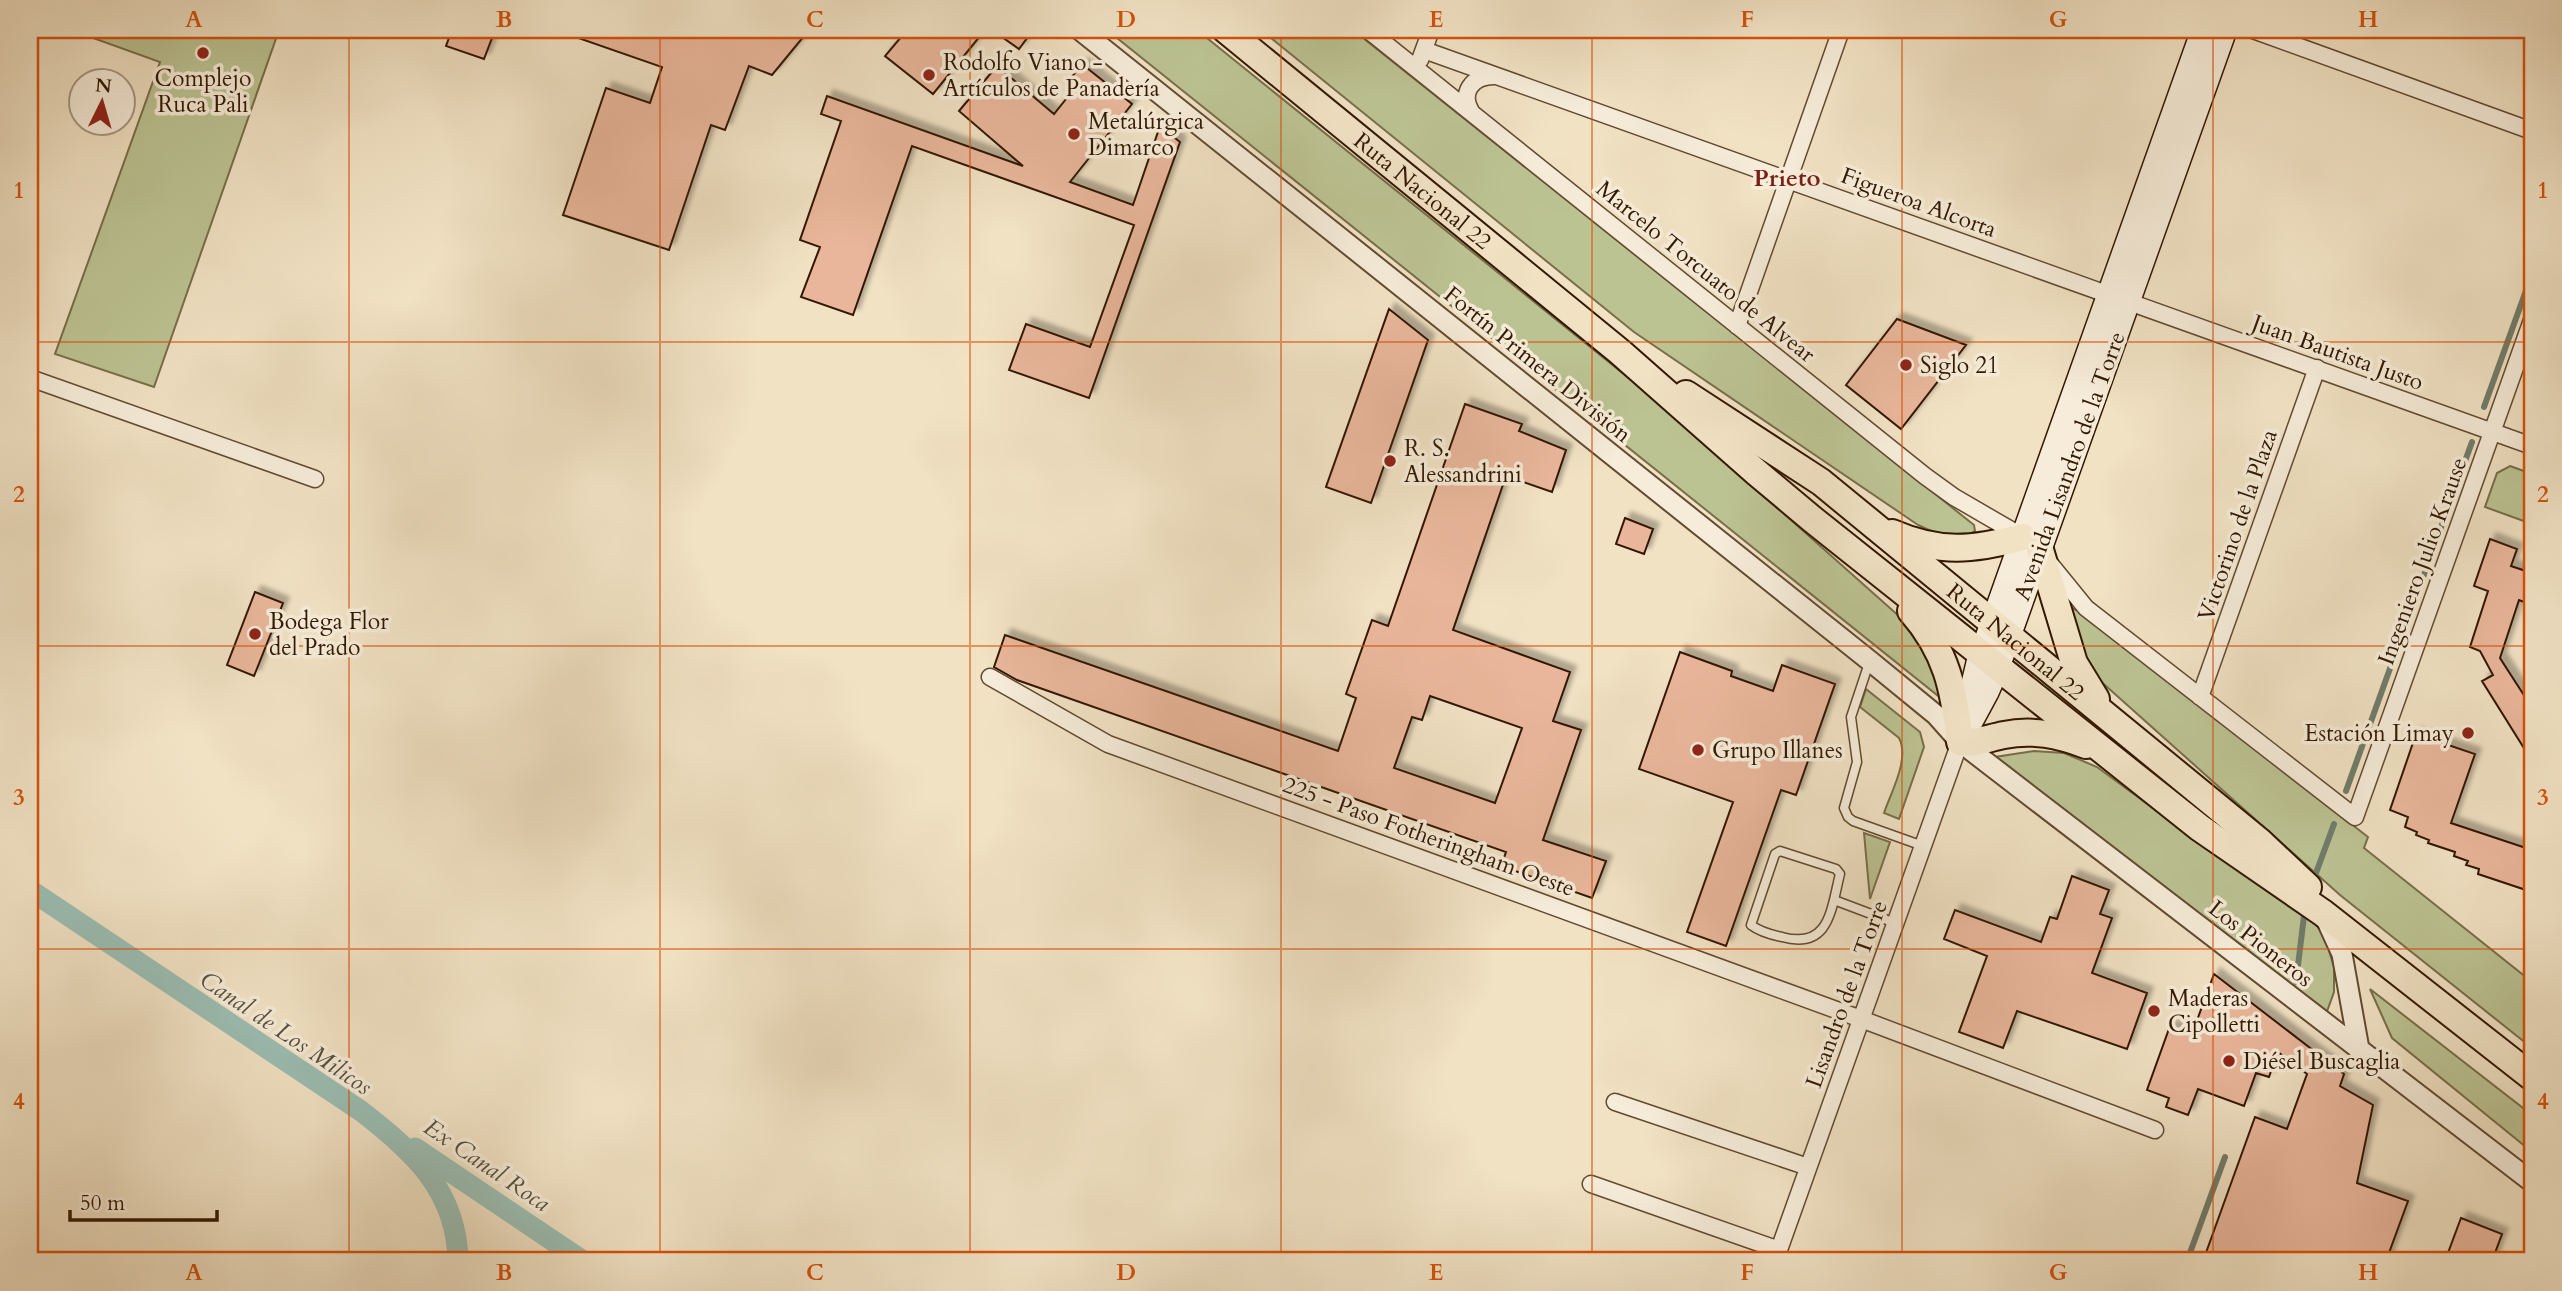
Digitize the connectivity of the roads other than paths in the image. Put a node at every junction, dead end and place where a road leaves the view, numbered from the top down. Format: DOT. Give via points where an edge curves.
graph roads {
  1 [pos="1080,30"];
  2 [pos="1226,30"];
  3 [pos="1368,30"];
  4 [pos="1431,30"];
  5 [pos="1841,30"];
  6 [pos="2203,30"];
  7 [pos="2225,30"];
  8 [pos="2253,30"];
  9 [pos="1424,50"];
  10 [pos="1417,69"];
  11 [pos="1497,76"];
  12 [pos="1472,113"];
  13 [pos="2532,131"];
  14 [pos="1788,180"];
  15 [pos="2119,297"];
  16 [pos="2532,320"];
  17 [pos="1737,326"];
  18 [pos="1620,352"];
  19 [pos="2317,369"];
  20 [pos="30,378"];
  21 [pos="2492,431"];
  22 [pos="2532,446"];
  23 [pos="315,479"];
  24 [pos="1871,523"];
  25 [pos="2031,543"];
  26 [pos="1875,570"];
  27 [pos="2000,630"];
  28 [pos="1870,660"];
  29 [pos="1989,660"];
  30 [pos="990,677"];
  31 [pos="2200,697"];
  32 [pos="2114,723"];
  33 [pos="1960,742"];
  34 [pos="2106,753"];
  35 [pos="1923,846"];
  36 [pos="1834,900"];
  37 [pos="2323,913"];
  38 [pos="1895,923"];
  39 [pos="2388,962"];
  40 [pos="1861,1019"];
  41 [pos="2359,1049"];
  42 [pos="2532,1077"];
  43 [pos="1615,1102"];
  44 [pos="2155,1130"];
  45 [pos="1808,1167"];
  46 [pos="2532,1182"];
  47 [pos="1591,1184"];
  48 [pos="1777,1256"];
  1 -- 28 [label="street, Fortín Primera División"];
  2 -- 18 [label="highway, Ruta Nacional 22"];
  3 -- 10 [label="street, Marcelo Torcuato de Alvear"];
  4 -- 9 [label="street"];
  5 -- 14 [label="street"];
  6 -- 15 [label="main road, Avenida Lisandro de la Torre"];
  7 -- 15 [label="main road, Avenida Lisandro de la Torre"];
  8 -- 13 [label="street"];
  9 -- 10 [label="street"];
  9 -- 11 [label="street, Figueroa Alcorta"];
  10 -- 12 [label="street, Marcelo Torcuato de Alvear"];
  11 -- 12 [label="street" via="1483,77 1469,87 1466,99"];
  11 -- 14 [label="street, Figueroa Alcorta"];
  12 -- 17 [label="street, Marcelo Torcuato de Alvear"];
  14 -- 15 [label="street, Figueroa Alcorta"];
  14 -- 17 [label="street"];
  15 -- 19 [label="street, Juan Bautista Justo"];
  15 -- 25 [label="main road, Avenida Lisandro de la Torre"];
  16 -- 21 [label="street, Ingeniero Julio Krause"];
  17 -- 25 [label="street, Marcelo Torcuato de Alvear" via="1934,483"];
  18 -- 24 [label="highway, Ruta Nacional 22" via="1800,467"];
  18 -- 26 [label="highway, Ruta Nacional 22" via="1772,487"];
  19 -- 21 [label="street, Juan Bautista Justo"];
  19 -- 31 [label="street, Victorino de la Plaza"];
  20 -- 23 [label="street"];
  21 -- 22 [label="street, Juan Bautista Justo"];
  21 -- 31 [label="street, Ingeniero Julio Krause" via="2355,817"];
  24 -- 25 [label="highway" via="1903,538 1945,549"];
  24 -- 27 [label="highway, Ruta Nacional 22"];
  25 -- 27 [label="main road, Avenida Lisandro de la Torre"];
  25 -- 31 [label="street" via="2086,608"];
  25 -- 32 [label="highway" via="2074,663"];
  26 -- 29 [label="highway, Ruta Nacional 22"];
  26 -- 33 [label="highway" via="1914,614 1943,658"];
  27 -- 29 [label="main road, Avenida Lisandro de la Torre"];
  27 -- 32 [label="highway, Ruta Nacional 22"];
  28 -- 33 [label="street, Fortín Primera División"];
  28 -- 35 [label="lane" via="1852,717 1857,762 1845,813 1853,821"];
  29 -- 33 [label="main road, Avenida Lisandro de la Torre" via="1972,683"];
  29 -- 34 [label="highway, Ruta Nacional 22"];
  30 -- 40 [label="street, 225 - Paso Fotheringham Oeste" via="1108,744"];
  32 -- 39 [label="highway, Ruta Nacional 22" via="2259,841"];
  33 -- 34 [label="highway" via="2040,732"];
  33 -- 35 [label="street, Lisandro de la Torre"];
  33 -- 41 [label="street, Los Pioneros"];
  34 -- 37 [label="highway, Ruta Nacional 22" via="2218,841"];
  35 -- 38 [label="street, Lisandro de la Torre"];
  36 -- 36 [label="lane" via="1839,872 1777,852 1751,925 1780,937 1808,939 1824,929"];
  36 -- 38 [label="lane"];
  37 -- 39 [label="highway, Ruta Nacional 22"];
  37 -- 41 [label="street" via="2342,954"];
  38 -- 40 [label="street, Lisandro de la Torre"];
  39 -- 42 [label="highway, Ruta Nacional 22"];
  40 -- 44 [label="street, 225 - Paso Fotheringham Oeste"];
  40 -- 45 [label="street, Lisandro de la Torre"];
  41 -- 46 [label="street, Los Pioneros"];
  43 -- 45 [label="street"];
  45 -- 48 [label="street, Lisandro de la Torre"];
  47 -- 48 [label="street"];
}
